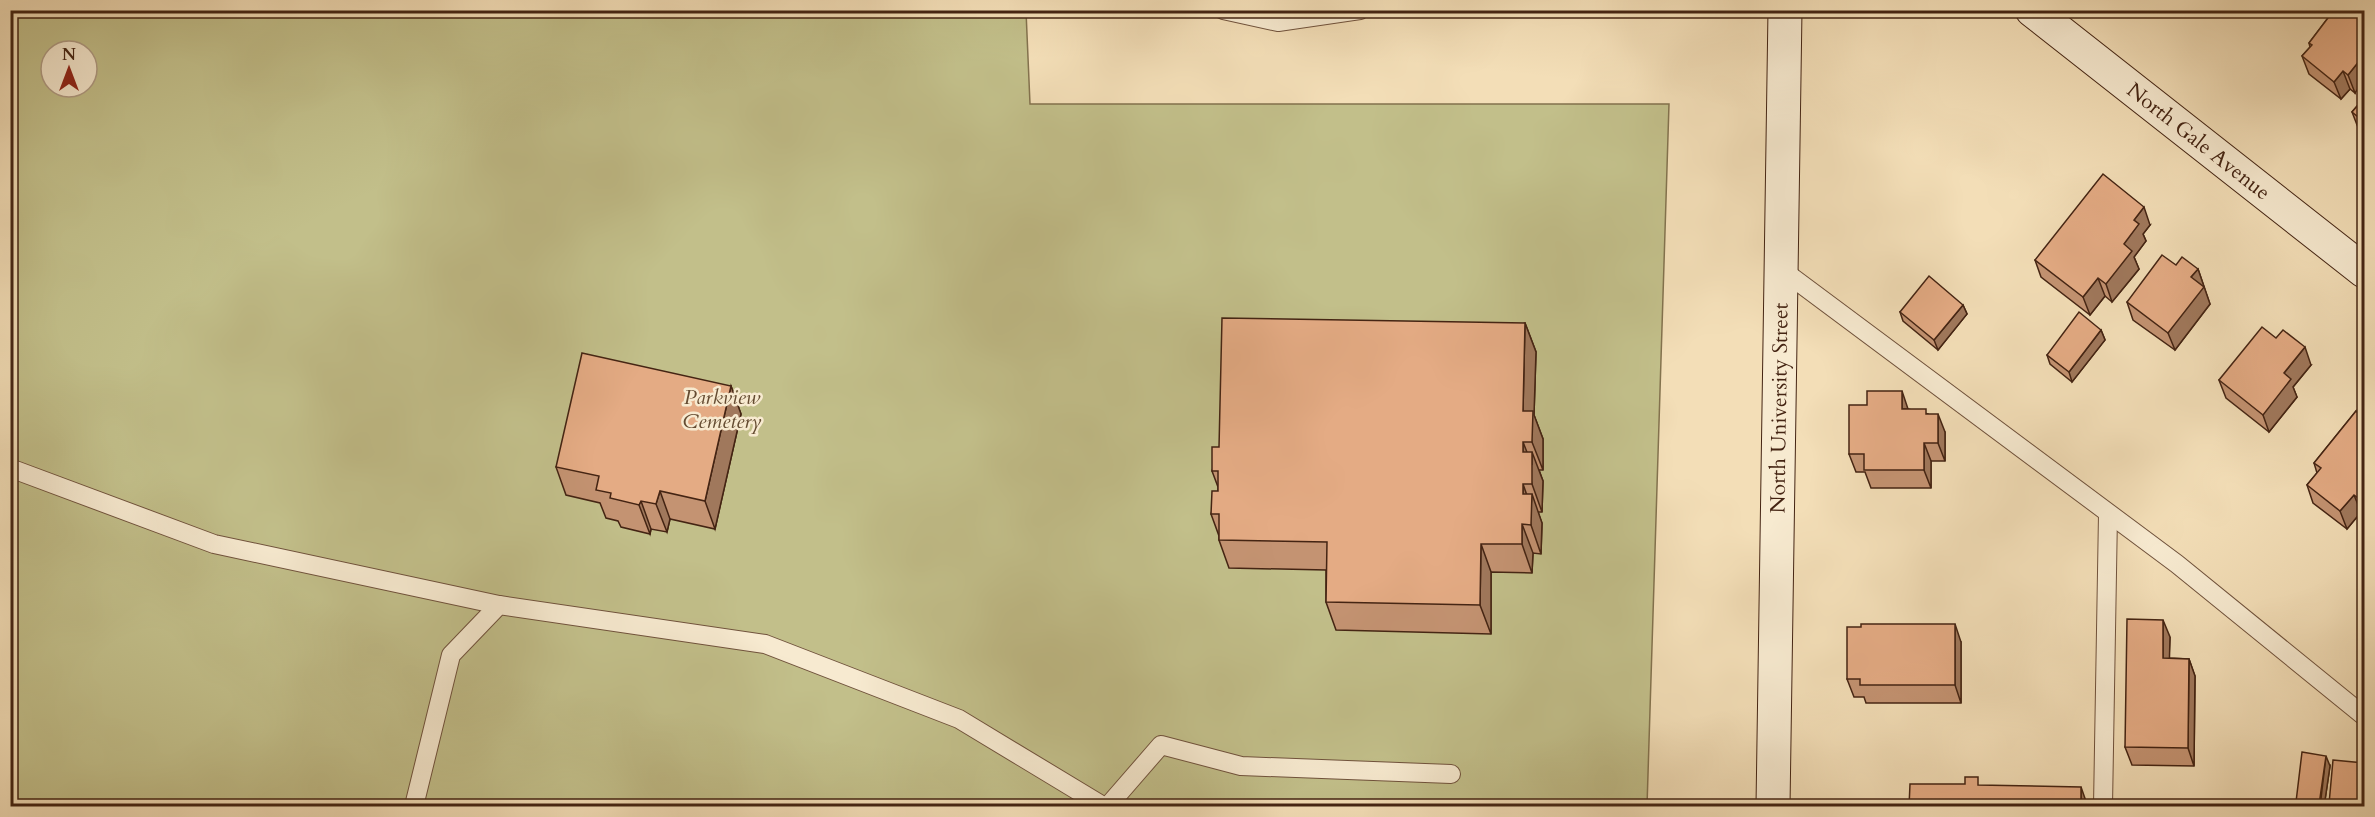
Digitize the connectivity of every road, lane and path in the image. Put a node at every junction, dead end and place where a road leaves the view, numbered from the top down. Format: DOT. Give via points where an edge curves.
graph roads {
  1 [pos="1224,10"];
  2 [pos="1360,10"];
  3 [pos="1785,10"];
  4 [pos="2032,10"];
  5 [pos="1781,269"];
  6 [pos="2364,270"];
  7 [pos="10,468"];
  8 [pos="2108,514"];
  9 [pos="499,605"];
  10 [pos="2364,716"];
  11 [pos="1451,774"];
  12 [pos="414,807"];
  13 [pos="1103,807"];
  14 [pos="1108,807"];
  15 [pos="1773,807"];
  16 [pos="2103,807"];
  1 -- 2 [label="lane" via="1278,22"];
  3 -- 5 [label="main road, North University Street"];
  4 -- 6 [label="main road, North Gale Avenue"];
  5 -- 8 [label="lane"];
  5 -- 15 [label="main road, North University Street"];
  7 -- 9 [label="lane" via="214,544"];
  8 -- 10 [label="lane" via="2177,564"];
  8 -- 16 [label="lane"];
  9 -- 12 [label="lane" via="451,655"];
  9 -- 13 [label="lane" via="765,644 959,719"];
  11 -- 14 [label="lane" via="1241,766 1161,745"];
}
